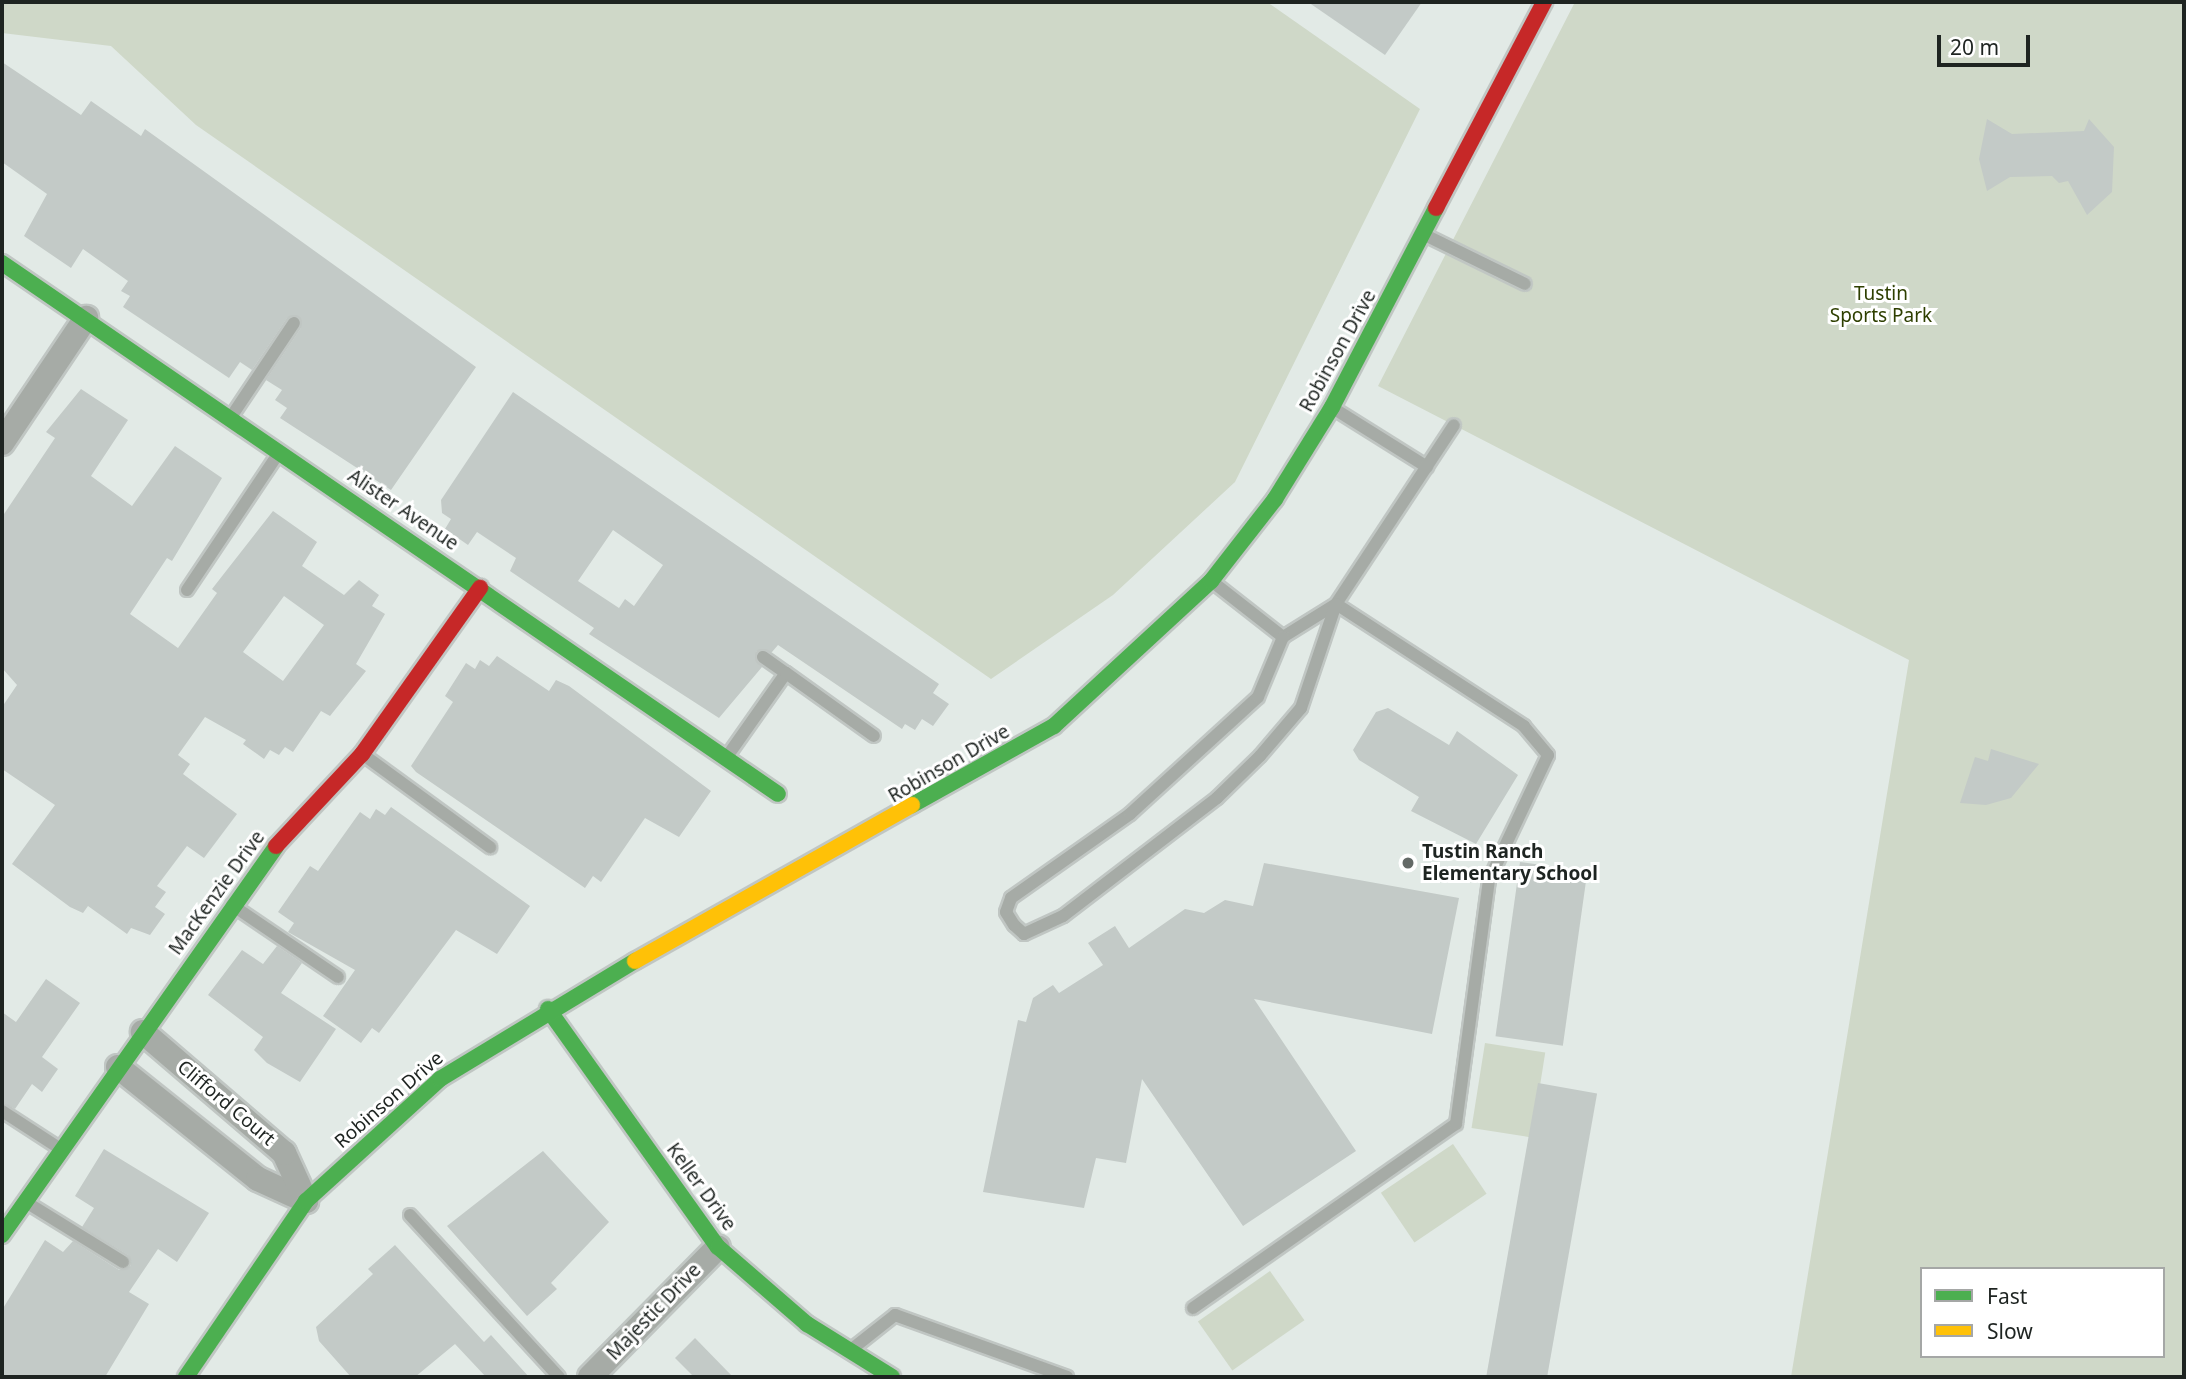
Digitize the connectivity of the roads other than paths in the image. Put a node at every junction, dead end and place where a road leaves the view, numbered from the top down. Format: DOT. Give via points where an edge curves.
graph roads {
  1 [pos="1544,2"];
  2 [pos="1424,235"];
  3 [pos="2,263"];
  4 [pos="1525,284"];
  5 [pos="86,318"];
  6 [pos="294,323"];
  7 [pos="1332,407"];
  8 [pos="231,417"];
  9 [pos="1454,425"];
  10 [pos="2,443"];
  11 [pos="280,451"];
  12 [pos="1427,467"];
  13 [pos="1211,581"];
  14 [pos="480,588"];
  15 [pos="187,590"];
  16 [pos="1336,604"];
  17 [pos="1283,637"];
  18 [pos="763,657"];
  19 [pos="786,673"];
  20 [pos="874,736"];
  21 [pos="362,754"];
  22 [pos="726,758"];
  23 [pos="778,794"];
  24 [pos="490,847"];
  25 [pos="232,905"];
  26 [pos="338,977"];
  27 [pos="548,1009"];
  28 [pos="143,1032"];
  29 [pos="118,1067"];
  30 [pos="2,1111"];
  31 [pos="62,1150"];
  32 [pos="306,1201"];
  33 [pos="26,1202"];
  34 [pos="411,1215"];
  35 [pos="2,1235"];
  36 [pos="718,1247"];
  37 [pos="123,1262"];
  38 [pos="1193,1308"];
  39 [pos="850,1351"];
  40 [pos="186,1377"];
  41 [pos="559,1377"];
  42 [pos="590,1377"];
  43 [pos="892,1377"];
  44 [pos="1068,1377"];
  1 -- 2 [label="street, Robinson Drive"];
  2 -- 4 [label="lane"];
  2 -- 7 [label="street, Robinson Drive"];
  3 -- 5 [label="street, Alister Avenue"];
  5 -- 8 [label="street, Alister Avenue"];
  5 -- 10 [label="street"];
  6 -- 8 [label="lane"];
  7 -- 12 [label="lane"];
  7 -- 13 [label="street, Robinson Drive" via="1275,499"];
  8 -- 11 [label="street, Alister Avenue"];
  9 -- 12 [label="lane"];
  11 -- 14 [label="street, Alister Avenue"];
  11 -- 15 [label="lane"];
  12 -- 16 [label="lane"];
  13 -- 17 [label="lane"];
  13 -- 27 [label="street, Robinson Drive" via="1054,726"];
  14 -- 21 [label="street, MacKenzie Drive"];
  14 -- 22 [label="street, Alister Avenue"];
  16 -- 17 [label="lane"];
  16 -- 17 [label="lane" via="1301,708 1252,765 1063,916 1024,934 1013,925 1006,912 1012,898 1130,814 1258,697"];
  16 -- 38 [label="lane" via="1524,726 1548,755 1489,880 1456,1124"];
  18 -- 19 [label="lane"];
  19 -- 20 [label="lane"];
  19 -- 22 [label="lane"];
  21 -- 24 [label="lane"];
  21 -- 25 [label="street, MacKenzie Drive" via="259,865"];
  22 -- 23 [label="street, Alister Avenue"];
  25 -- 26 [label="lane"];
  25 -- 28 [label="street, MacKenzie Drive"];
  27 -- 32 [label="street, Robinson Drive" via="440,1079"];
  27 -- 36 [label="street, Keller Drive"];
  28 -- 29 [label="street, MacKenzie Drive"];
  28 -- 32 [label="street, Clifford Court" via="284,1153"];
  29 -- 31 [label="street, MacKenzie Drive"];
  29 -- 32 [label="street, Clifford Court" via="258,1179"];
  30 -- 31 [label="lane"];
  31 -- 33 [label="street, MacKenzie Drive"];
  32 -- 40 [label="street, Robinson Drive"];
  33 -- 35 [label="street, MacKenzie Drive"];
  33 -- 37 [label="lane"];
  34 -- 41 [label="lane"];
  36 -- 39 [label="street, Keller Drive" via="807,1324"];
  36 -- 42 [label="street, Majestic Drive"];
  39 -- 43 [label="street, Keller Drive"];
  39 -- 44 [label="lane" via="895,1315"];
}
